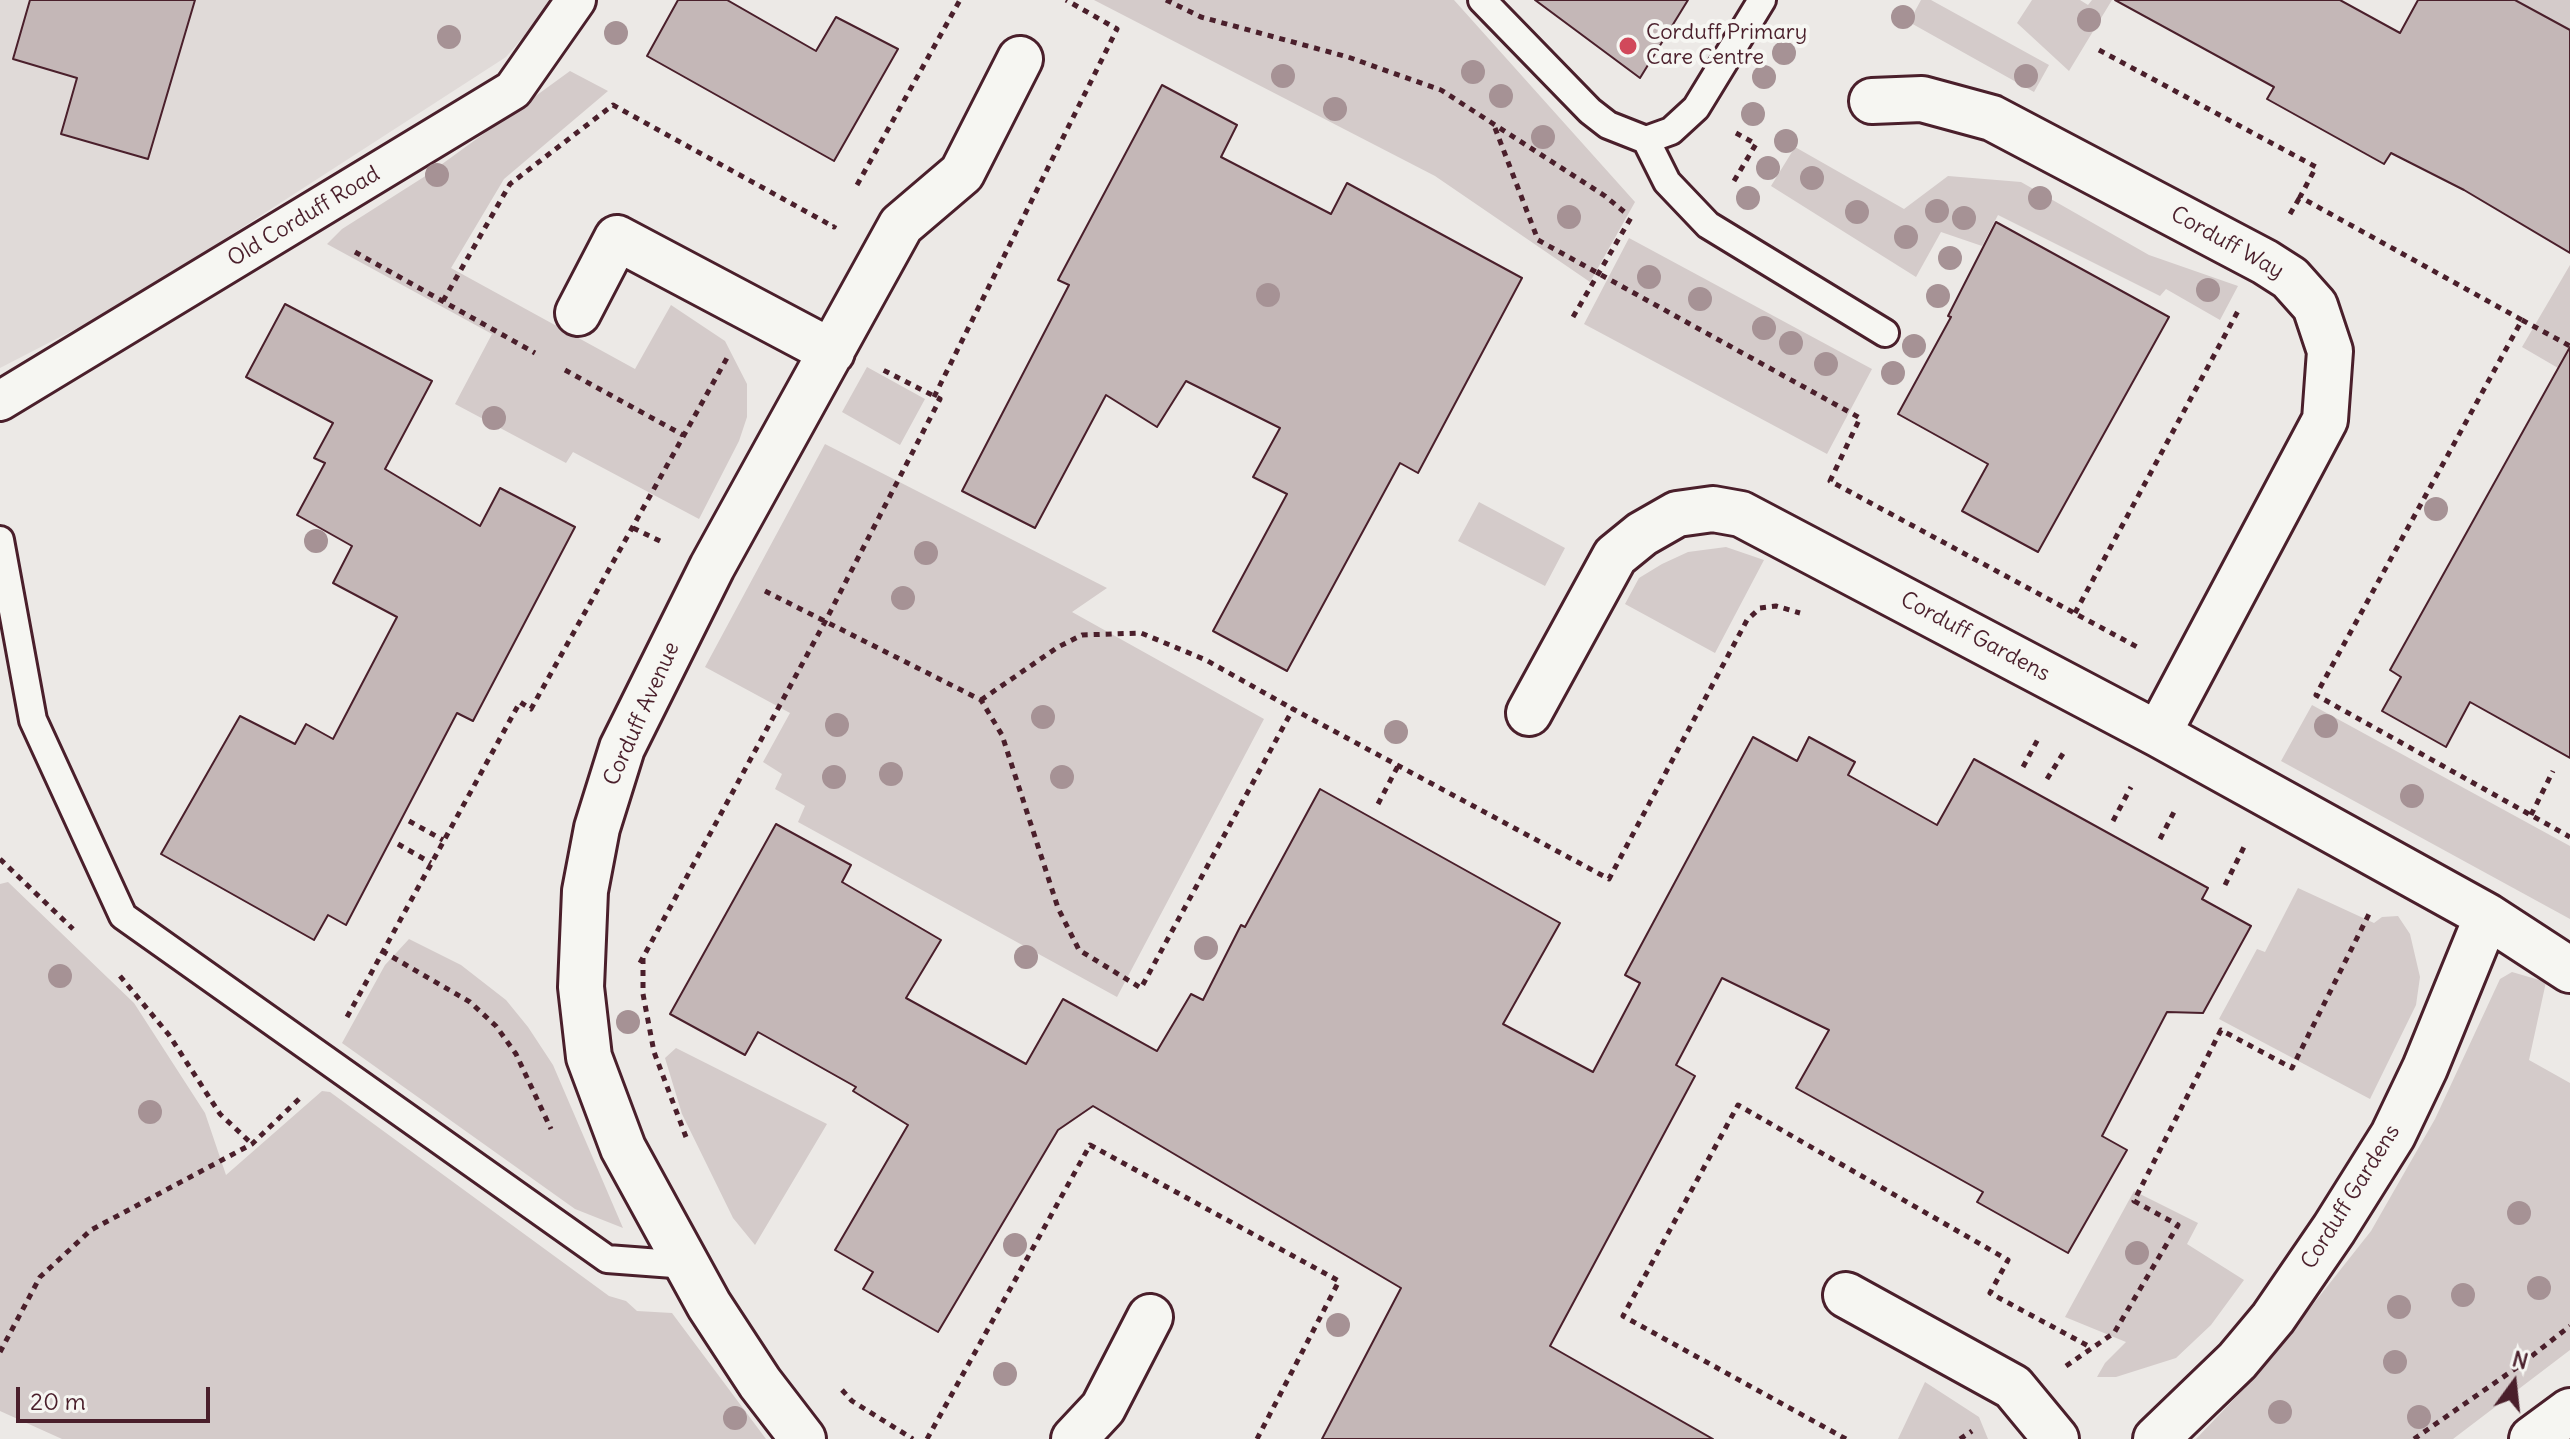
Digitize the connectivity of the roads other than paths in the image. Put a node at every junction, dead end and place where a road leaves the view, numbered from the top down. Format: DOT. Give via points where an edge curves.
graph roads {
  1 [pos="576,0"];
  2 [pos="1482,0"];
  3 [pos="1762,0"];
  4 [pos="1020,59"];
  5 [pos="1872,101"];
  6 [pos="1646,140"];
  7 [pos="578,313"];
  8 [pos="1885,333"];
  9 [pos="834,348"];
  10 [pos="0,401"];
  11 [pos="0,540"];
  12 [pos="1529,713"];
  13 [pos="2158,734"];
  14 [pos="2487,916"];
  15 [pos="2570,970"];
  16 [pos="687,1265"];
  17 [pos="1846,1295"];
  18 [pos="1150,1317"];
  19 [pos="2570,1411"];
  20 [pos="803,1439"];
  21 [pos="1074,1439"];
  22 [pos="2056,1439"];
  23 [pos="2156,1439"];
  24 [pos="2532,1439"];
  1 -- 10 [label="street, Old Corduff Road" via="513,90"];
  2 -- 6 [label="lane" via="1590,111 1608,125"];
  3 -- 6 [label="lane" via="1696,108 1671,131"];
  4 -- 9 [label="street, Corduff Avenue" via="962,173 901,225"];
  5 -- 13 [label="street, Corduff Way" via="1922,99 1992,118 2265,262 2290,278 2315,306 2330,351 2325,420"];
  6 -- 8 [label="lane" via="1667,182 1708,225"];
  7 -- 9 [label="street" via="617,238"];
  9 -- 16 [label="street, Corduff Avenue" via="649,690 609,785 585,891 581,987 589,1057 623,1148"];
  11 -- 16 [label="lane" via="33,720 123,916 607,1259"];
  12 -- 13 [label="street, Corduff Gardens" via="1615,556 1677,514 1713,509 1741,514"];
  13 -- 14 [label="street, Corduff Gardens"];
  14 -- 15 [label="street, Corduff Gardens"];
  14 -- 23 [label="street, Corduff Gardens" via="2406,1108 2334,1229 2237,1361"];
  16 -- 20 [label="street, Corduff Avenue" via="760,1383"];
  17 -- 22 [label="street" via="2013,1387"];
  18 -- 21 [label="street" via="1103,1408"];
  19 -- 24 [label="street"];
}
